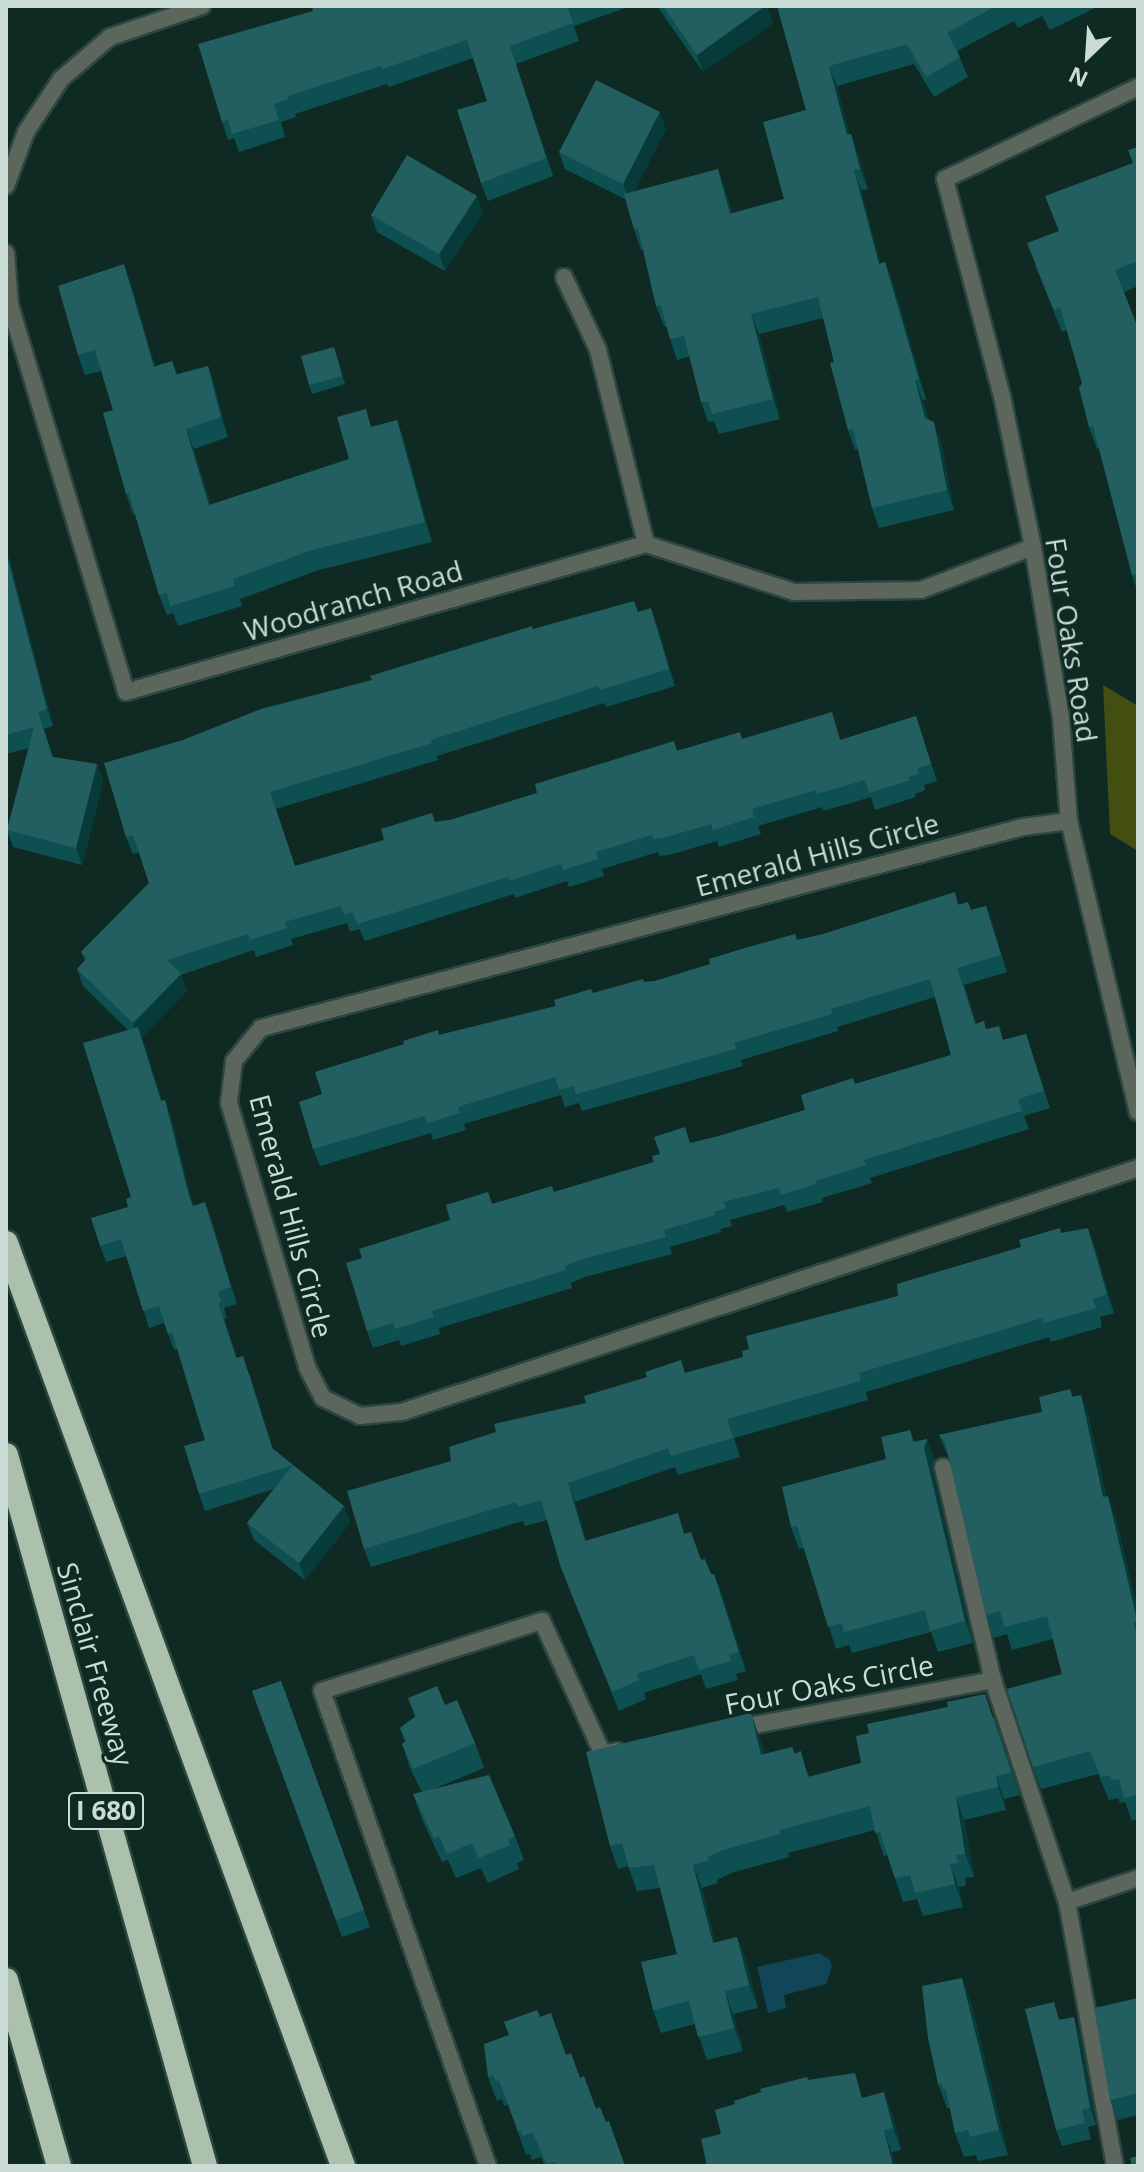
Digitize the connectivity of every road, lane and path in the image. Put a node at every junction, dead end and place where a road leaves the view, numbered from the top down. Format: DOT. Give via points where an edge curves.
graph roads {
  1 [pos="202,6"];
  2 [pos="1138,87"];
  3 [pos="6,186"];
  4 [pos="6,253"];
  5 [pos="564,277"];
  6 [pos="646,544"];
  7 [pos="1033,547"];
  8 [pos="1069,821"];
  9 [pos="1138,1112"];
  10 [pos="1138,1168"];
  11 [pos="6,1243"];
  12 [pos="6,1455"];
  13 [pos="943,1467"];
  14 [pos="993,1680"];
  15 [pos="712,1733"];
  16 [pos="634,1748"];
  17 [pos="237,1873"];
  18 [pos="1138,1878"];
  19 [pos="1067,1902"];
  20 [pos="6,1980"];
  21 [pos="1112,2165"];
  22 [pos="59,2166"];
  23 [pos="205,2166"];
  24 [pos="331,2166"];
  25 [pos="343,2166"];
  26 [pos="488,2166"];
  1 -- 3 [label="street" via="110,37 61,79 26,132"];
  2 -- 7 [label="street, Four Oaks Road" via="945,179 1002,396"];
  4 -- 6 [label="street, Woodranch Road" via="10,305 126,692"];
  5 -- 6 [label="street" via="598,350"];
  6 -- 7 [label="street" via="794,592 921,590"];
  7 -- 8 [label="street, Four Oaks Road" via="1061,718"];
  8 -- 9 [label="street, Four Oaks Road"];
  8 -- 10 [label="street, Emerald Hills Circle" via="1023,827 261,1028 234,1061 229,1103 307,1367 323,1398 360,1416 402,1412"];
  11 -- 17 [label="highway"];
  12 -- 23 [label="highway, Sinclair Freeway / I 680"];
  13 -- 14 [label="street"];
  14 -- 15 [label="street, Four Oaks Circle"];
  14 -- 19 [label="street"];
  16 -- 26 [label="street" via="603,1754 542,1621 322,1691"];
  17 -- 24 [label="highway"];
  17 -- 25 [label="highway"];
  18 -- 19 [label="street"];
  19 -- 21 [label="street"];
  20 -- 22 [label="highway"];
}
